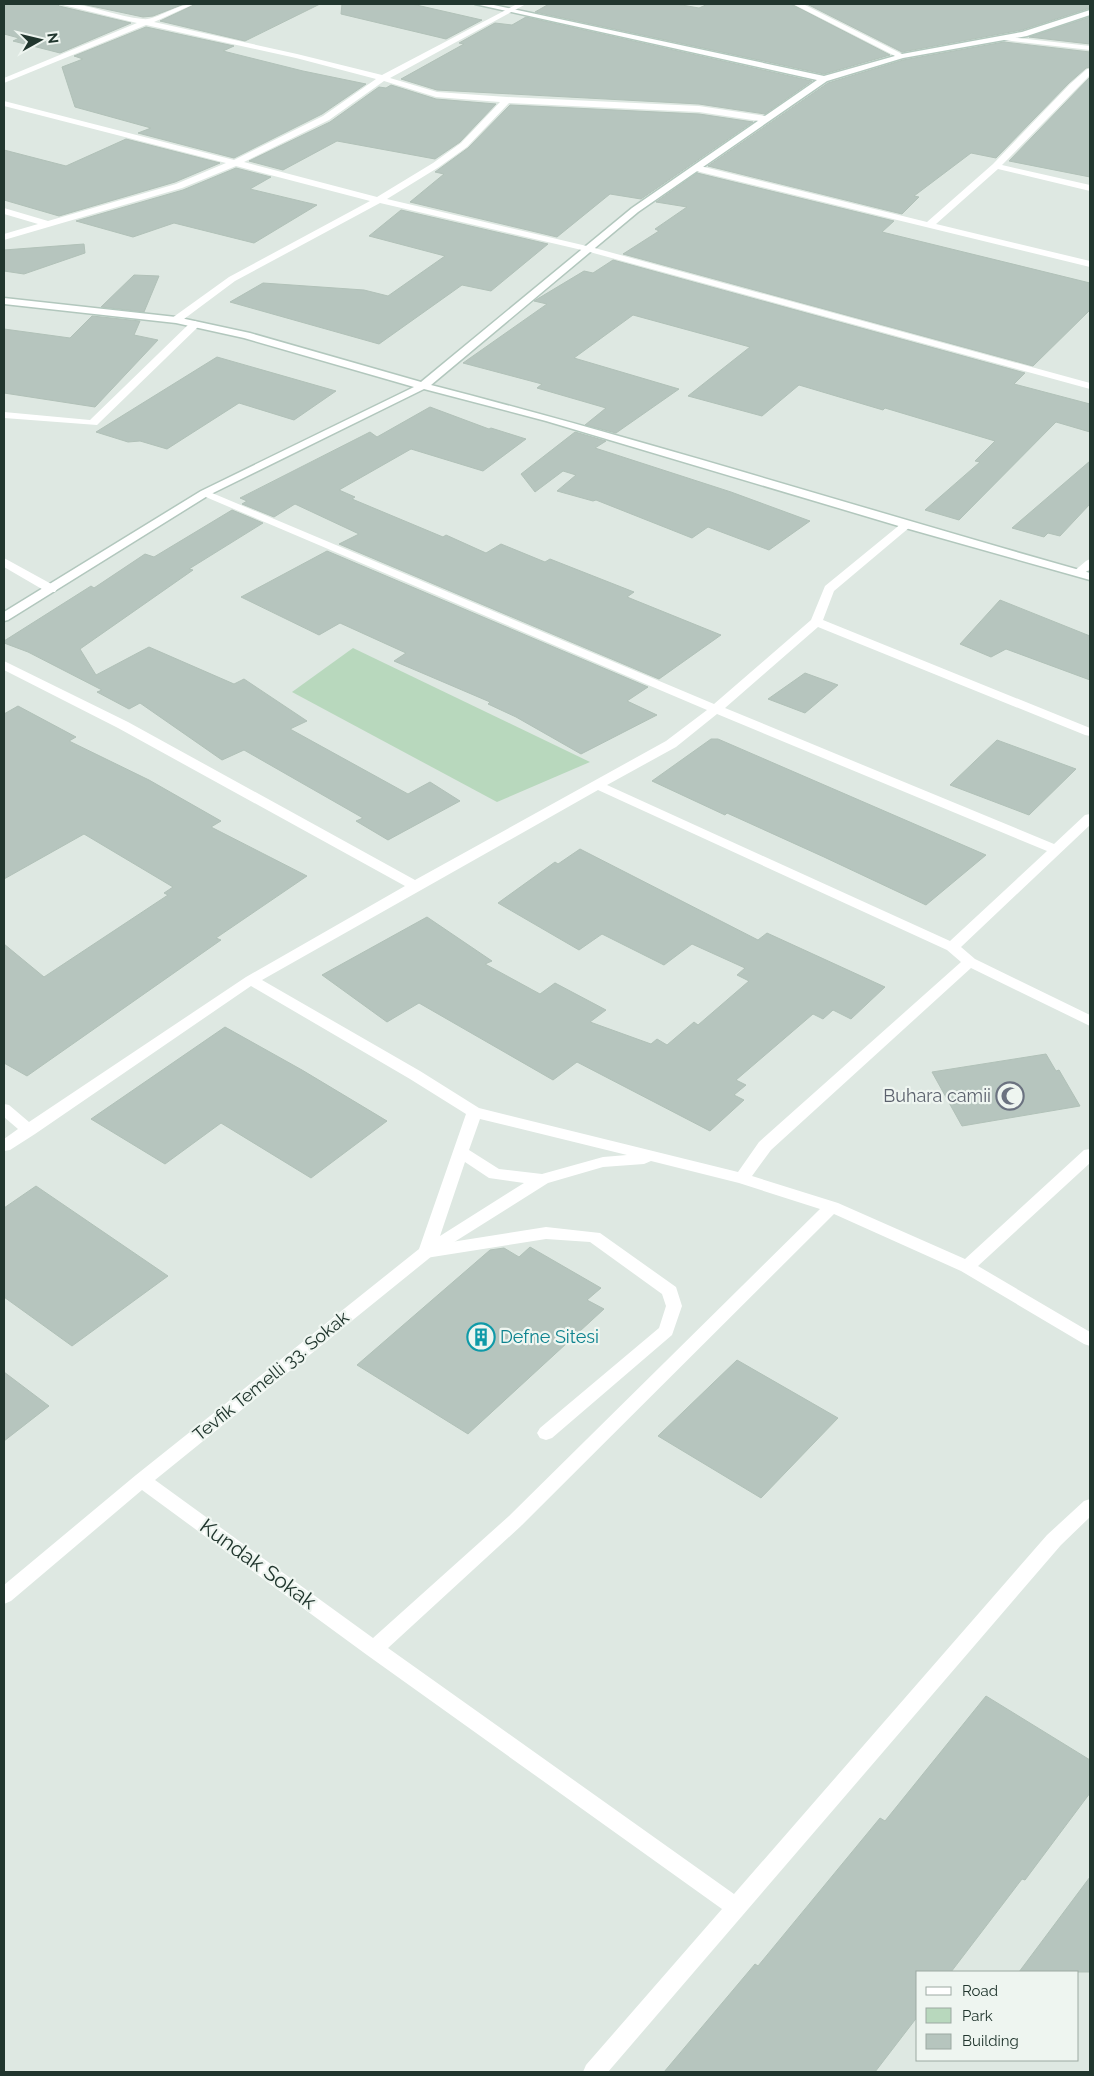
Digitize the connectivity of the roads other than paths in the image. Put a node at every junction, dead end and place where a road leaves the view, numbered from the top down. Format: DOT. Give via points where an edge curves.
graph roads {
  1 [pos="63,4"];
  2 [pos="190,4"];
  3 [pos="479,4"];
  4 [pos="522,4"];
  5 [pos="797,4"];
  6 [pos="508,10"];
  7 [pos="1090,12"];
  8 [pos="145,23"];
  9 [pos="1004,38"];
  10 [pos="1090,48"];
  11 [pos="902,56"];
  12 [pos="1090,71"];
  13 [pos="383,78"];
  14 [pos="824,79"];
  15 [pos="4,81"];
  16 [pos="507,100"];
  17 [pos="4,103"];
  18 [pos="766,120"];
  19 [pos="235,162"];
  20 [pos="996,166"];
  21 [pos="696,168"];
  22 [pos="1090,188"];
  23 [pos="379,200"];
  24 [pos="4,211"];
  25 [pos="48,224"];
  26 [pos="930,225"];
  27 [pos="4,237"];
  28 [pos="588,249"];
  29 [pos="1090,264"];
  30 [pos="4,300"];
  31 [pos="176,320"];
  32 [pos="195,324"];
  33 [pos="423,386"];
  34 [pos="1090,386"];
  35 [pos="4,415"];
  36 [pos="205,493"];
  37 [pos="906,525"];
  38 [pos="4,562"];
  39 [pos="1090,563"];
  40 [pos="1085,574"];
  41 [pos="51,590"];
  42 [pos="4,617"];
  43 [pos="816,622"];
  44 [pos="4,665"];
  45 [pos="716,709"];
  46 [pos="1090,732"];
  47 [pos="597,785"];
  48 [pos="1090,818"];
  49 [pos="1056,850"];
  50 [pos="415,886"];
  51 [pos="952,947"];
  52 [pos="970,962"];
  53 [pos="251,980"];
  54 [pos="1090,1021"];
  55 [pos="4,1109"];
  56 [pos="474,1112"];
  57 [pos="28,1130"];
  58 [pos="4,1146"];
  59 [pos="461,1152"];
  60 [pos="1090,1154"];
  61 [pos="659,1158"];
  62 [pos="742,1178"];
  63 [pos="542,1179"];
  64 [pos="832,1207"];
  65 [pos="426,1252"];
  66 [pos="967,1267"];
  67 [pos="1090,1340"];
  68 [pos="546,1433"];
  69 [pos="142,1480"];
  70 [pos="1090,1506"];
  71 [pos="4,1596"];
  72 [pos="374,1649"];
  73 [pos="737,1908"];
  74 [pos="594,2072"];
  1 -- 8 [label="street"];
  2 -- 8 [label="street"];
  3 -- 6 [label="street"];
  4 -- 6 [label="street"];
  5 -- 11 [label="street"];
  6 -- 13 [label="street"];
  6 -- 14 [label="street"];
  7 -- 9 [label="street"];
  8 -- 13 [label="street"];
  8 -- 15 [label="street"];
  9 -- 10 [label="street"];
  9 -- 11 [label="street"];
  11 -- 14 [label="street"];
  12 -- 20 [label="street"];
  13 -- 16 [label="street" via="436,94"];
  13 -- 19 [label="street" via="326,118"];
  14 -- 18 [label="street"];
  16 -- 18 [label="street" via="699,109"];
  16 -- 23 [label="street" via="464,145"];
  17 -- 19 [label="street"];
  18 -- 21 [label="street"];
  19 -- 23 [label="street"];
  19 -- 25 [label="street" via="180,186"];
  20 -- 22 [label="street"];
  20 -- 26 [label="street"];
  21 -- 26 [label="street"];
  21 -- 28 [label="street" via="635,210"];
  23 -- 28 [label="street"];
  23 -- 31 [label="street" via="232,280"];
  24 -- 25 [label="street"];
  25 -- 27 [label="street"];
  26 -- 29 [label="street"];
  28 -- 33 [label="street"];
  28 -- 34 [label="street"];
  30 -- 31 [label="street"];
  31 -- 32 [label="street"];
  32 -- 33 [label="street" via="246,335"];
  32 -- 35 [label="street" via="93,423"];
  33 -- 36 [label="street"];
  33 -- 37 [label="street" via="550,419"];
  36 -- 41 [label="street"];
  36 -- 45 [label="street"];
  37 -- 40 [label="street"];
  37 -- 43 [label="street" via="829,589"];
  38 -- 41 [label="street"];
  39 -- 40 [label="street"];
  41 -- 42 [label="street"];
  43 -- 45 [label="street"];
  43 -- 46 [label="street"];
  44 -- 50 [label="street" via="123,724"];
  45 -- 47 [label="street" via="671,744"];
  45 -- 49 [label="street"];
  47 -- 50 [label="street"];
  47 -- 51 [label="street"];
  48 -- 49 [label="street"];
  49 -- 51 [label="street"];
  50 -- 53 [label="street"];
  51 -- 52 [label="street"];
  52 -- 54 [label="street"];
  52 -- 62 [label="street" via="765,1146"];
  53 -- 56 [label="street"];
  53 -- 57 [label="street"];
  55 -- 57 [label="street"];
  56 -- 59 [label="street"];
  56 -- 61 [label="street"];
  57 -- 58 [label="street"];
  59 -- 63 [label="street" via="495,1174"];
  59 -- 65 [label="street"];
  60 -- 66 [label="street"];
  61 -- 62 [label="street"];
  61 -- 63 [label="street" via="603,1162"];
  62 -- 64 [label="street"];
  63 -- 65 [label="street, Tevfik Temelli 33. Sokak"];
  64 -- 66 [label="street"];
  64 -- 72 [label="street" via="515,1520"];
  65 -- 68 [label="street" via="546,1233 594,1237 670,1291 674,1306 666,1331"];
  65 -- 69 [label="street, Tevfik Temelli 33. Sokak"];
  66 -- 67 [label="street"];
  69 -- 71 [label="street, Tevfik Temelli 33. Sokak"];
  69 -- 72 [label="street, Kundak Sokak"];
  70 -- 73 [label="street" via="1054,1540"];
  72 -- 73 [label="street, Kundak Sokak"];
  73 -- 74 [label="street"];
}
